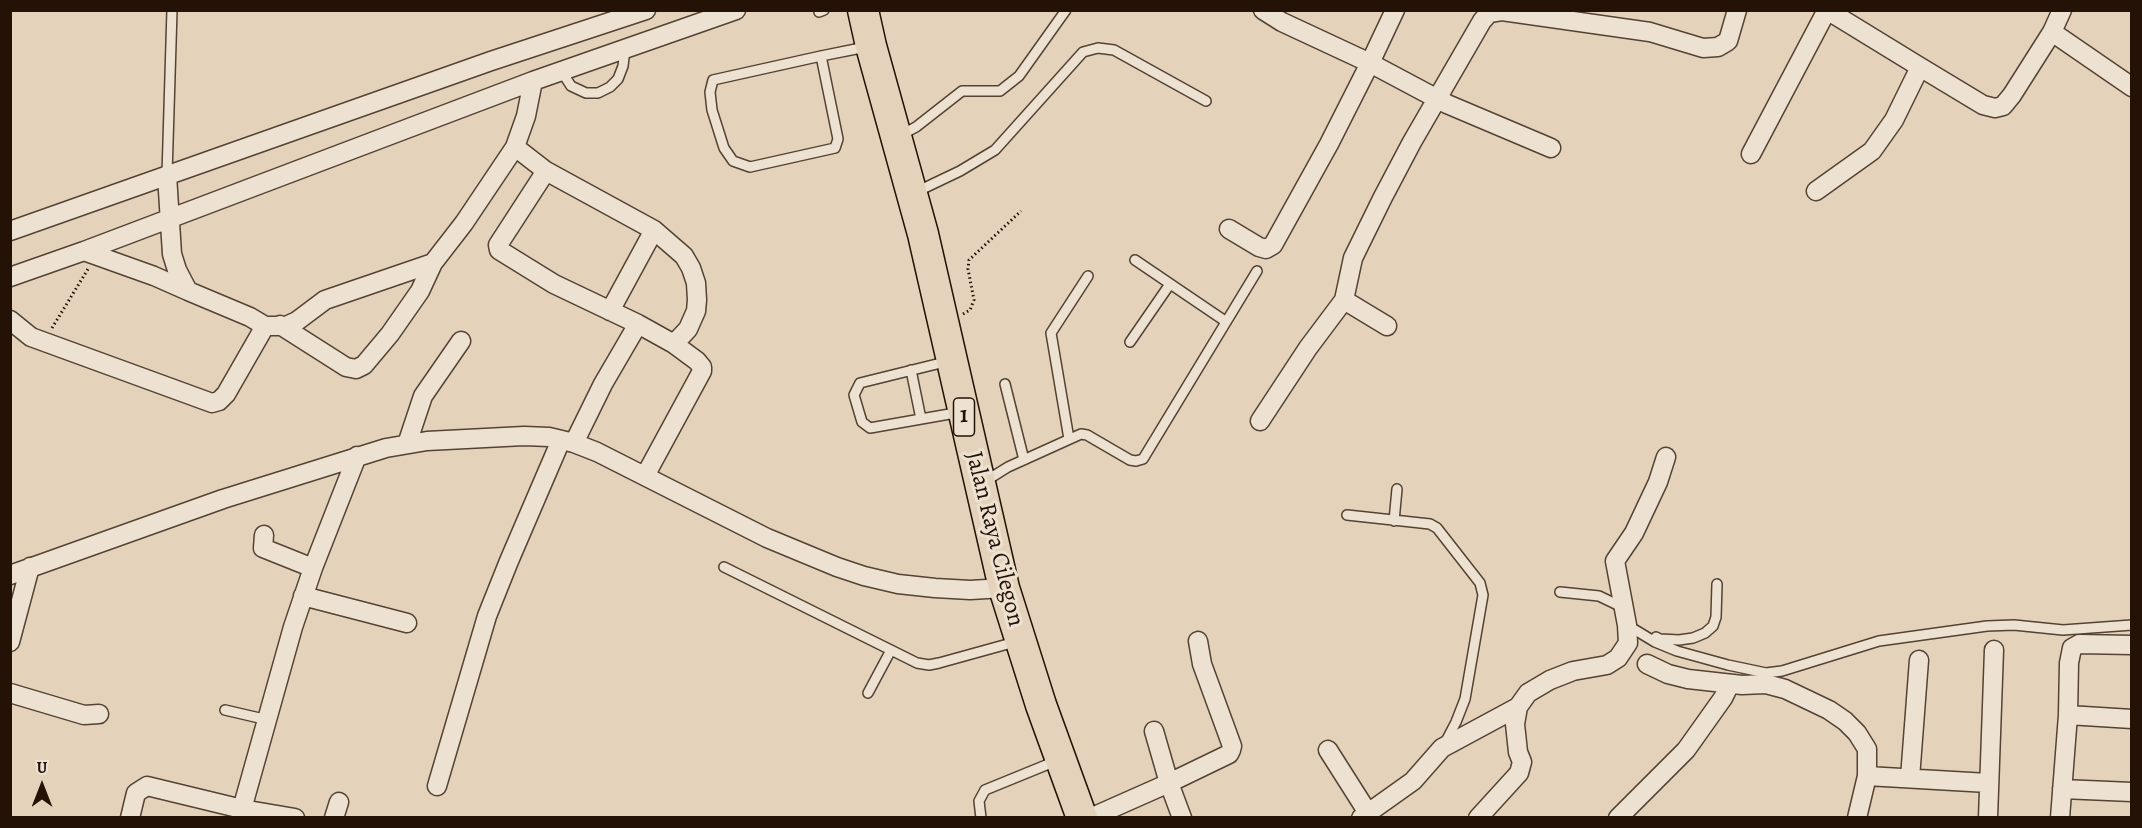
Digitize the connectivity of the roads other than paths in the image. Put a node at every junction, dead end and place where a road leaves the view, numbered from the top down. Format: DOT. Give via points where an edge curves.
graph roads {
  1 [pos="172,10"];
  2 [pos="646,10"];
  3 [pos="736,10"];
  4 [pos="863,10"];
  5 [pos="1065,10"];
  6 [pos="1263,10"];
  7 [pos="1395,10"];
  8 [pos="1737,10"];
  9 [pos="2054,18"];
  10 [pos="585,30"];
  11 [pos="871,46"];
  12 [pos="625,49"];
  13 [pos="821,56"];
  14 [pos="593,60"];
  15 [pos="1370,63"];
  16 [pos="1920,67"];
  17 [pos="562,72"];
  18 [pos="533,81"];
  19 [pos="2132,87"];
  20 [pos="1437,98"];
  21 [pos="1206,101"];
  22 [pos="896,138"];
  23 [pos="515,147"];
  24 [pos="1551,148"];
  25 [pos="1751,154"];
  26 [pos="546,171"];
  27 [pos="167,175"];
  28 [pos="1816,191"];
  29 [pos="911,194"];
  30 [pos="171,218"];
  31 [pos="1229,229"];
  32 [pos="654,230"];
  33 [pos="10,231"];
  34 [pos="91,253"];
  35 [pos="1135,260"];
  36 [pos="433,263"];
  37 [pos="1257,271"];
  38 [pos="1088,276"];
  39 [pos="10,277"];
  40 [pos="1170,284"];
  41 [pos="188,291"];
  42 [pos="1344,300"];
  43 [pos="610,311"];
  44 [pos="10,320"];
  45 [pos="1225,321"];
  46 [pos="638,324"];
  47 [pos="272,326"];
  48 [pos="1388,326"];
  49 [pos="461,341"];
  50 [pos="1130,342"];
  51 [pos="674,344"];
  52 [pos="951,360"];
  53 [pos="911,370"];
  54 [pos="1005,384"];
  55 [pos="963,412"];
  56 [pos="921,419"];
  57 [pos="1260,421"];
  58 [pos="1070,439"];
  59 [pos="568,441"];
  60 [pos="407,444"];
  61 [pos="357,456"];
  62 [pos="1666,457"];
  63 [pos="1024,460"];
  64 [pos="645,476"];
  65 [pos="979,485"];
  66 [pos="1397,489"];
  67 [pos="1347,515"];
  68 [pos="1394,520"];
  69 [pos="264,534"];
  70 [pos="30,567"];
  71 [pos="724,567"];
  72 [pos="313,568"];
  73 [pos="10,575"];
  74 [pos="1717,584"];
  75 [pos="1004,588"];
  76 [pos="1560,592"];
  77 [pos="303,596"];
  78 [pos="1626,617"];
  79 [pos="407,623"];
  80 [pos="2132,625"];
  81 [pos="1021,640"];
  82 [pos="1198,641"];
  83 [pos="10,642"];
  84 [pos="2132,645"];
  85 [pos="891,650"];
  86 [pos="1994,650"];
  87 [pos="1919,660"];
  88 [pos="1647,664"];
  89 [pos="1730,684"];
  90 [pos="10,693"];
  91 [pos="868,693"];
  92 [pos="1518,707"];
  93 [pos="225,710"];
  94 [pos="99,714"];
  95 [pos="2068,715"];
  96 [pos="2132,719"];
  97 [pos="268,720"];
  98 [pos="1154,732"];
  99 [pos="1442,748"];
  100 [pos="1328,750"];
  101 [pos="1061,759"];
  102 [pos="1867,776"];
  103 [pos="1911,778"];
  104 [pos="1169,783"];
  105 [pos="1988,783"];
  106 [pos="437,786"];
  107 [pos="2062,789"];
  108 [pos="2132,792"];
  109 [pos="213,810"];
  110 [pos="242,810"];
  111 [pos="1365,815"];
  112 [pos="129,818"];
  113 [pos="295,818"];
  114 [pos="981,818"];
  115 [pos="1082,818"];
  116 [pos="1090,818"];
  117 [pos="1182,818"];
  118 [pos="1478,818"];
  119 [pos="1618,818"];
  120 [pos="1857,818"];
  121 [pos="1988,818"];
  122 [pos="2060,818"];
  1 -- 27 [label="lane"];
  2 -- 10 [label="street"];
  3 -- 12 [label="street"];
  4 -- 11 [label="highway, Jalan Raya Cilegon / 1"];
  5 -- 22 [label="lane" via="1019,76 1000,91 962,91"];
  6 -- 15 [label="street"];
  7 -- 15 [label="street"];
  8 -- 20 [label="street" via="1728,41 1718,47 1703,48 1650,32 1502,11 1489,13"];
  9 -- 16 [label="street" via="2003,106 1983,105"];
  9 -- 19 [label="street"];
  10 -- 14 [label="street"];
  10 -- 27 [label="street"];
  11 -- 13 [label="lane"];
  11 -- 22 [label="highway, Jalan Raya Cilegon / 1"];
  12 -- 14 [label="street"];
  12 -- 17 [label="lane" via="618,79 598,93 586,93 571,86"];
  13 -- 13 [label="lane" via="713,80 712,110 724,148 734,161 750,167 835,148 838,139"];
  14 -- 17 [label="street"];
  15 -- 20 [label="street"];
  15 -- 31 [label="street" via="1273,245 1266,249 1258,247"];
  16 -- 25 [label="street" via="1827,10"];
  16 -- 28 [label="street" via="1894,120 1872,151"];
  17 -- 18 [label="street"];
  18 -- 23 [label="street"];
  18 -- 30 [label="street"];
  20 -- 24 [label="street"];
  20 -- 42 [label="street" via="1353,258"];
  21 -- 29 [label="lane" via="1114,50 1098,48 1083,52 995,150"];
  22 -- 29 [label="highway, Jalan Raya Cilegon / 1"];
  23 -- 26 [label="street"];
  23 -- 36 [label="street"];
  26 -- 32 [label="street"];
  26 -- 43 [label="street" via="498,244 499,250"];
  27 -- 30 [label="street"];
  27 -- 33 [label="street"];
  29 -- 52 [label="highway, Jalan Raya Cilegon / 1"];
  30 -- 34 [label="street"];
  30 -- 41 [label="street" via="172,254"];
  32 -- 43 [label="street"];
  32 -- 51 [label="street" via="684,256 696,283 696,311 688,329"];
  34 -- 39 [label="street"];
  34 -- 41 [label="street"];
  35 -- 40 [label="lane"];
  36 -- 47 [label="street" via="325,300 286,326"];
  36 -- 47 [label="street" via="412,304 360,368 346,367"];
  37 -- 45 [label="lane"];
  38 -- 58 [label="lane" via="1051,333"];
  40 -- 45 [label="lane"];
  40 -- 50 [label="lane"];
  41 -- 47 [label="street"];
  42 -- 48 [label="street"];
  42 -- 57 [label="street"];
  43 -- 46 [label="street"];
  44 -- 47 [label="street" via="31,337 212,403 226,394"];
  45 -- 58 [label="lane" via="1143,459 1130,460 1087,435"];
  46 -- 51 [label="street"];
  46 -- 59 [label="street"];
  49 -- 60 [label="street" via="423,396"];
  51 -- 64 [label="street" via="697,361 702,371"];
  52 -- 53 [label="lane"];
  52 -- 55 [label="highway, Jalan Raya Cilegon / 1"];
  53 -- 56 [label="lane"];
  53 -- 56 [label="lane" via="860,383 854,395 862,422 870,428"];
  54 -- 63 [label="lane"];
  55 -- 56 [label="lane"];
  55 -- 65 [label="highway, Jalan Raya Cilegon / 1"];
  58 -- 63 [label="lane"];
  59 -- 60 [label="street" via="496,436"];
  59 -- 64 [label="street"];
  59 -- 106 [label="street" via="508,561 487,616"];
  60 -- 61 [label="street"];
  61 -- 70 [label="street"];
  61 -- 72 [label="street"];
  62 -- 78 [label="street" via="1634,534 1615,561"];
  63 -- 65 [label="lane"];
  64 -- 75 [label="street" via="767,538 864,576 935,588"];
  65 -- 75 [label="highway, Jalan Raya Cilegon / 1"];
  66 -- 68 [label="lane"];
  67 -- 68 [label="lane"];
  68 -- 99 [label="lane" via="1437,528 1480,584 1483,595 1465,699"];
  69 -- 72 [label="street" via="263,548"];
  70 -- 73 [label="street"];
  70 -- 83 [label="street"];
  71 -- 85 [label="lane"];
  72 -- 77 [label="street"];
  74 -- 78 [label="lane" via="1713,626 1693,638 1660,639"];
  75 -- 81 [label="highway, Jalan Raya Cilegon / 1"];
  76 -- 78 [label="lane" via="1599,596"];
  77 -- 79 [label="street"];
  77 -- 97 [label="street"];
  78 -- 80 [label="lane" via="1655,642 1677,651 1766,673 1879,641 1987,626 2063,630"];
  78 -- 92 [label="street" via="1628,643 1618,658 1607,665 1550,680 1528,693"];
  81 -- 85 [label="lane" via="928,665"];
  81 -- 101 [label="highway, Jalan Raya Cilegon / 1"];
  82 -- 104 [label="street" via="1202,664 1232,746 1229,754"];
  84 -- 95 [label="street" via="2079,644 2072,648"];
  85 -- 91 [label="lane"];
  86 -- 105 [label="street"];
  87 -- 103 [label="street"];
  88 -- 89 [label="street" via="1688,679"];
  89 -- 102 [label="street" via="1766,684 1785,690 1845,721 1867,749"];
  89 -- 119 [label="street" via="1686,750"];
  90 -- 94 [label="street" via="78,714"];
  92 -- 99 [label="street"];
  92 -- 118 [label="street" via="1515,724 1522,762 1519,773"];
  93 -- 97 [label="lane"];
  95 -- 96 [label="street"];
  95 -- 107 [label="street"];
  97 -- 110 [label="street"];
  98 -- 104 [label="street"];
  99 -- 111 [label="street" via="1413,781"];
  100 -- 111 [label="street"];
  101 -- 114 [label="lane" via="985,790 979,801"];
  101 -- 115 [label="highway, Jalan Raya Cilegon / 1"];
  102 -- 103 [label="street"];
  102 -- 120 [label="street"];
  103 -- 105 [label="street"];
  104 -- 116 [label="street"];
  104 -- 117 [label="street"];
  105 -- 121 [label="street"];
  107 -- 108 [label="street"];
  107 -- 122 [label="street"];
  109 -- 110 [label="street"];
  109 -- 112 [label="street" via="147,786 135,793"];
  110 -- 113 [label="street"];
}
